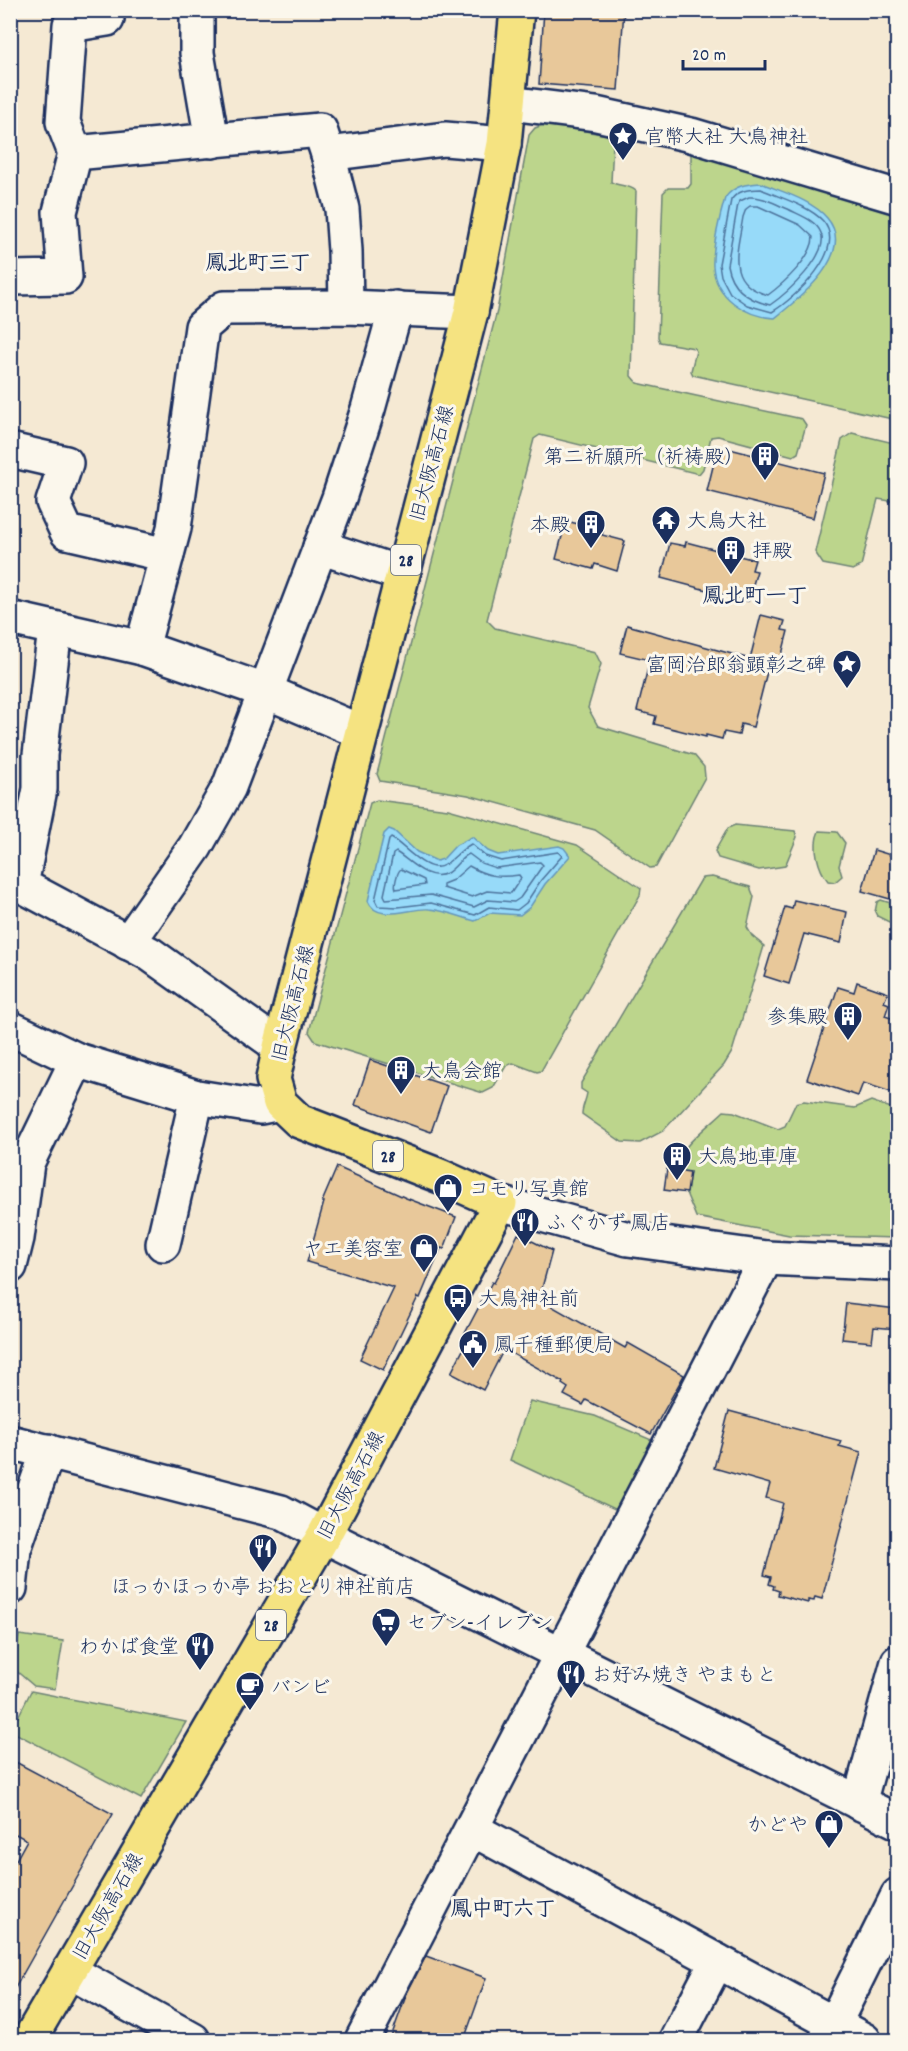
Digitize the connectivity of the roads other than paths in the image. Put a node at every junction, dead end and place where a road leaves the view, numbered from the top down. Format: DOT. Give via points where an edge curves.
graph roads {
  1 [pos="197,10"];
  2 [pos="517,10"];
  3 [pos="107,19"];
  4 [pos="509,103"];
  5 [pos="212,141"];
  6 [pos="504,144"];
  7 [pos="75,153"];
  8 [pos="328,154"];
  9 [pos="897,197"];
  10 [pos="10,278"];
  11 [pos="346,307"];
  12 [pos="396,308"];
  13 [pos="471,312"];
  14 [pos="10,450"];
  15 [pos="320,547"];
  16 [pos="167,555"];
  17 [pos="402,574"];
  18 [pos="10,618"];
  19 [pos="55,629"];
  20 [pos="142,648"];
  21 [pos="265,691"];
  22 [pos="361,732"];
  23 [pos="128,943"];
  24 [pos="10,1028"];
  25 [pos="280,1047"];
  26 [pos="77,1060"];
  27 [pos="197,1097"];
  28 [pos="280,1103"];
  29 [pos="500,1203"];
  30 [pos="163,1244"];
  31 [pos="766,1258"];
  32 [pos="897,1264"];
  33 [pos="10,1266"];
  34 [pos="10,1442"];
  35 [pos="48,1452"];
  36 [pos="324,1535"];
  37 [pos="10,1588"];
  38 [pos="562,1654"];
  39 [pos="897,1662"];
  40 [pos="859,1803"];
  41 [pos="897,1822"];
  42 [pos="472,1829"];
  43 [pos="897,1895"];
  44 [pos="717,1962"];
  45 [pos="69,1971"];
  46 [pos="830,2033"];
  47 [pos="29,2040"];
  48 [pos="193,2040"];
  49 [pos="362,2040"];
  50 [pos="676,2040"];
  51 [pos="864,2040"];
  1 -- 5 [label="street" via="197,53"];
  2 -- 4 [label="main road, 旧大阪高石線 / 28"];
  3 -- 7 [label="street" via="70,25 63,122"];
  4 -- 6 [label="main road, 旧大阪高石線 / 28"];
  4 -- 9 [label="street" via="596,114 691,135"];
  5 -- 7 [label="street"];
  5 -- 8 [label="street" via="320,130"];
  6 -- 8 [label="street" via="446,139"];
  6 -- 13 [label="main road, 旧大阪高石線 / 28"];
  7 -- 10 [label="street" via="60,212 64,277"];
  8 -- 11 [label="street" via="342,209"];
  11 -- 12 [label="street"];
  11 -- 16 [label="street" via="224,308 202,327"];
  12 -- 13 [label="street"];
  12 -- 15 [label="street" via="368,409"];
  13 -- 17 [label="main road, 旧大阪高石線 / 28"];
  14 -- 16 [label="street" via="66,463 53,502 67,532"];
  15 -- 17 [label="street"];
  15 -- 21 [label="street"];
  16 -- 20 [label="street"];
  17 -- 22 [label="main road, 旧大阪高石線 / 28"];
  18 -- 19 [label="street"];
  19 -- 20 [label="street"];
  19 -- 23 [label="street" via="40,755 40,789 21,885"];
  20 -- 21 [label="street"];
  21 -- 22 [label="street"];
  21 -- 23 [label="street" via="229,787 195,847"];
  22 -- 25 [label="main road, 旧大阪高石線 / 28"];
  23 -- 25 [label="street" via="150,954"];
  24 -- 26 [label="street"];
  25 -- 28 [label="main road, 旧大阪高石線 / 28" via="273,1079"];
  26 -- 27 [label="street"];
  26 -- 33 [label="street" via="27,1163"];
  27 -- 28 [label="street" via="260,1107"];
  27 -- 30 [label="street"];
  28 -- 29 [label="main road, 28" via="299,1121"];
  29 -- 31 [label="street" via="628,1239"];
  29 -- 36 [label="main road, 旧大阪高石線 / 28"];
  31 -- 32 [label="street"];
  31 -- 38 [label="street"];
  34 -- 35 [label="street"];
  35 -- 36 [label="street" via="281,1512"];
  35 -- 37 [label="street" via="14,1549"];
  36 -- 38 [label="street"];
  36 -- 45 [label="main road, 旧大阪高石線 / 28"];
  38 -- 40 [label="street"];
  38 -- 42 [label="street"];
  39 -- 40 [label="street"];
  40 -- 41 [label="street"];
  42 -- 44 [label="street"];
  42 -- 49 [label="street"];
  43 -- 46 [label="street"];
  44 -- 46 [label="street"];
  44 -- 50 [label="street"];
  45 -- 47 [label="main road, 旧大阪高石線 / 28"];
  45 -- 48 [label="street"];
  46 -- 51 [label="street"];
}
